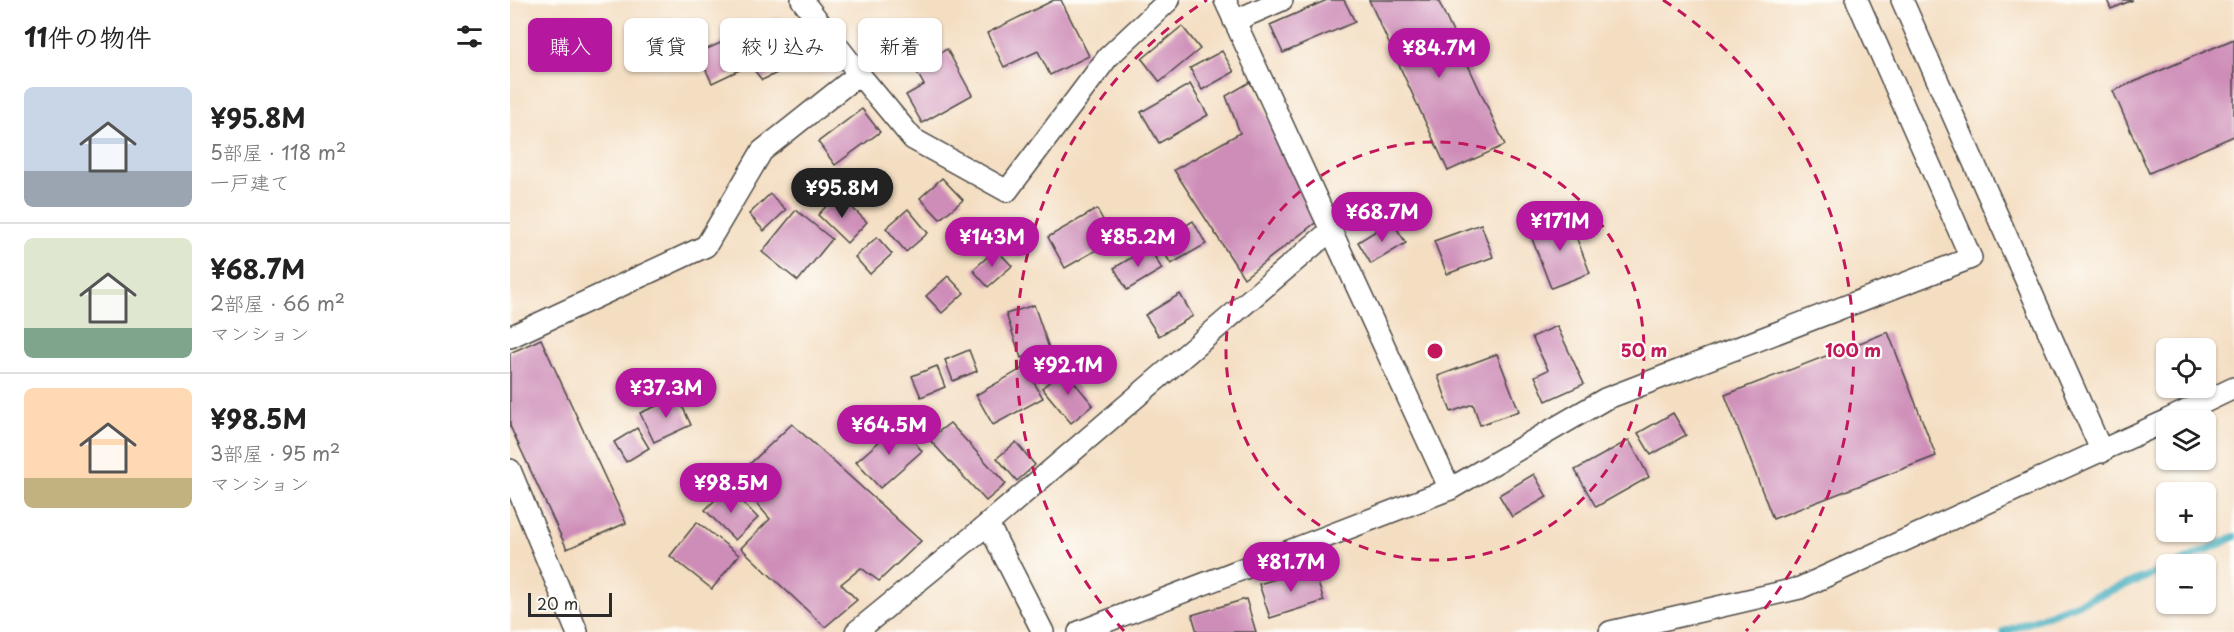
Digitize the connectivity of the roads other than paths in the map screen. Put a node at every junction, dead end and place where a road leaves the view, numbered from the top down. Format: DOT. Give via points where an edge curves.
graph roads {
  1 [pos="802,0"];
  2 [pos="1169,0"];
  3 [pos="1225,0"];
  4 [pos="1282,0"];
  5 [pos="1857,0"];
  6 [pos="1902,0"];
  7 [pos="1234,21"];
  8 [pos="859,74"];
  9 [pos="1330,231"];
  10 [pos="510,337"];
  11 [pos="2234,388"];
  12 [pos="2188,410"];
  13 [pos="2156,425"];
  14 [pos="2102,452"];
  15 [pos="510,470"];
  16 [pos="1450,489"];
  17 [pos="988,524"];
  18 [pos="577,632"];
  19 [pos="856,632"];
  20 [pos="1043,632"];
  21 [pos="1079,632"];
  22 [pos="1610,632"];
  1 -- 8 [label="street"];
  2 -- 8 [label="street" via="1108,57 1007,191 913,139"];
  3 -- 7 [label="street"];
  4 -- 7 [label="street"];
  5 -- 16 [label="street" via="1971,258 1605,399"];
  6 -- 14 [label="street"];
  7 -- 9 [label="street"];
  8 -- 10 [label="street" via="762,151 705,246"];
  9 -- 16 [label="street"];
  9 -- 17 [label="street"];
  11 -- 12 [label="street"];
  13 -- 14 [label="street"];
  14 -- 22 [label="street" via="1800,588"];
  15 -- 18 [label="street"];
  16 -- 21 [label="street"];
  17 -- 19 [label="street"];
  17 -- 20 [label="street"];
}
